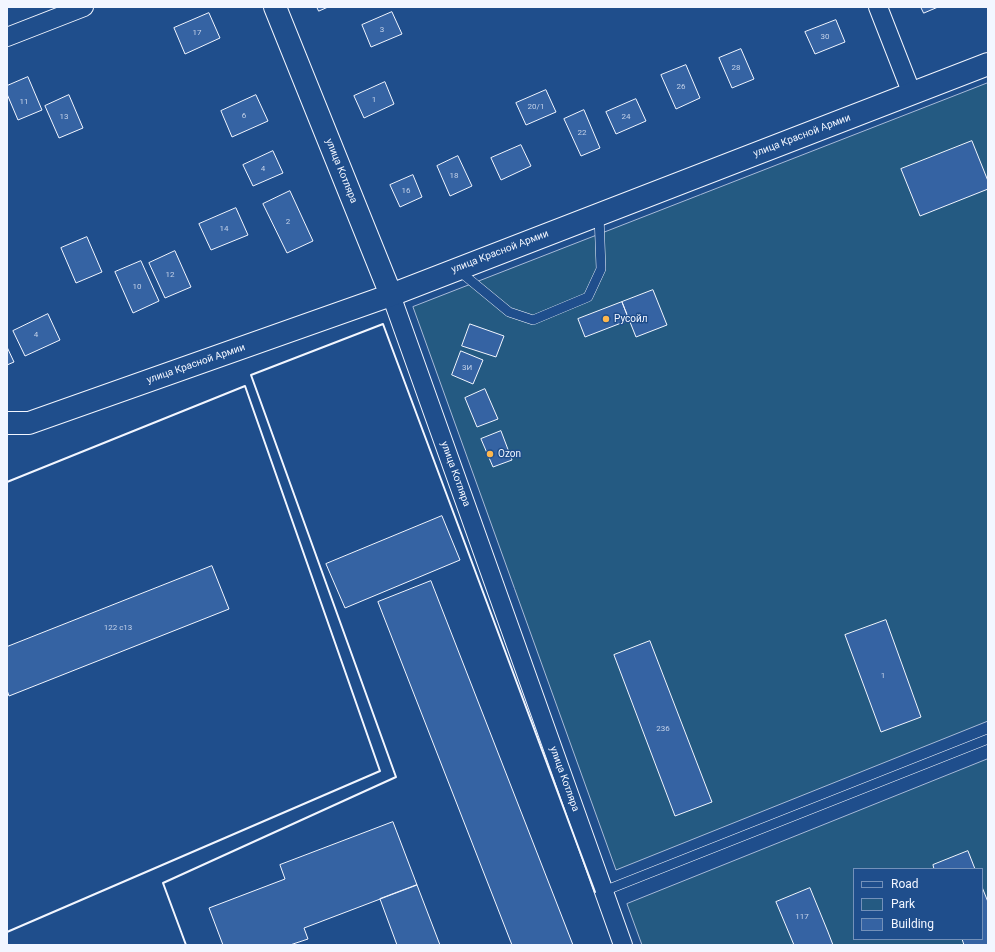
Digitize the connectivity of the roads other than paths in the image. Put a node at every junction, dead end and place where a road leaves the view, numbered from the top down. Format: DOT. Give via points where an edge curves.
graph roads {
  1 [pos="84,7"];
  2 [pos="275,7"];
  3 [pos="878,7"];
  4 [pos="7,37"];
  5 [pos="988,64"];
  6 [pos="912,94"];
  7 [pos="599,215"];
  8 [pos="457,269"];
  9 [pos="391,294"];
  10 [pos="7,423"];
  11 [pos="988,739"];
  12 [pos="604,891"];
  13 [pos="623,945"];
  1 -- 4 [label="street"];
  2 -- 9 [label="street, улица Котляра"];
  3 -- 6 [label="street"];
  5 -- 6 [label="street, улица Красной Армии"];
  6 -- 7 [label="street, улица Красной Армии"];
  7 -- 8 [label="street, улица Красной Армии"];
  7 -- 8 [label="lane" via="601,269 588,297 533,320 509,312"];
  8 -- 9 [label="street, улица Красной Армии"];
  9 -- 10 [label="street, улица Красной Армии" via="29,423"];
  9 -- 12 [label="street, улица Котляра"];
  11 -- 12 [label="lane"];
  12 -- 13 [label="street, улица Котляра"];
}
